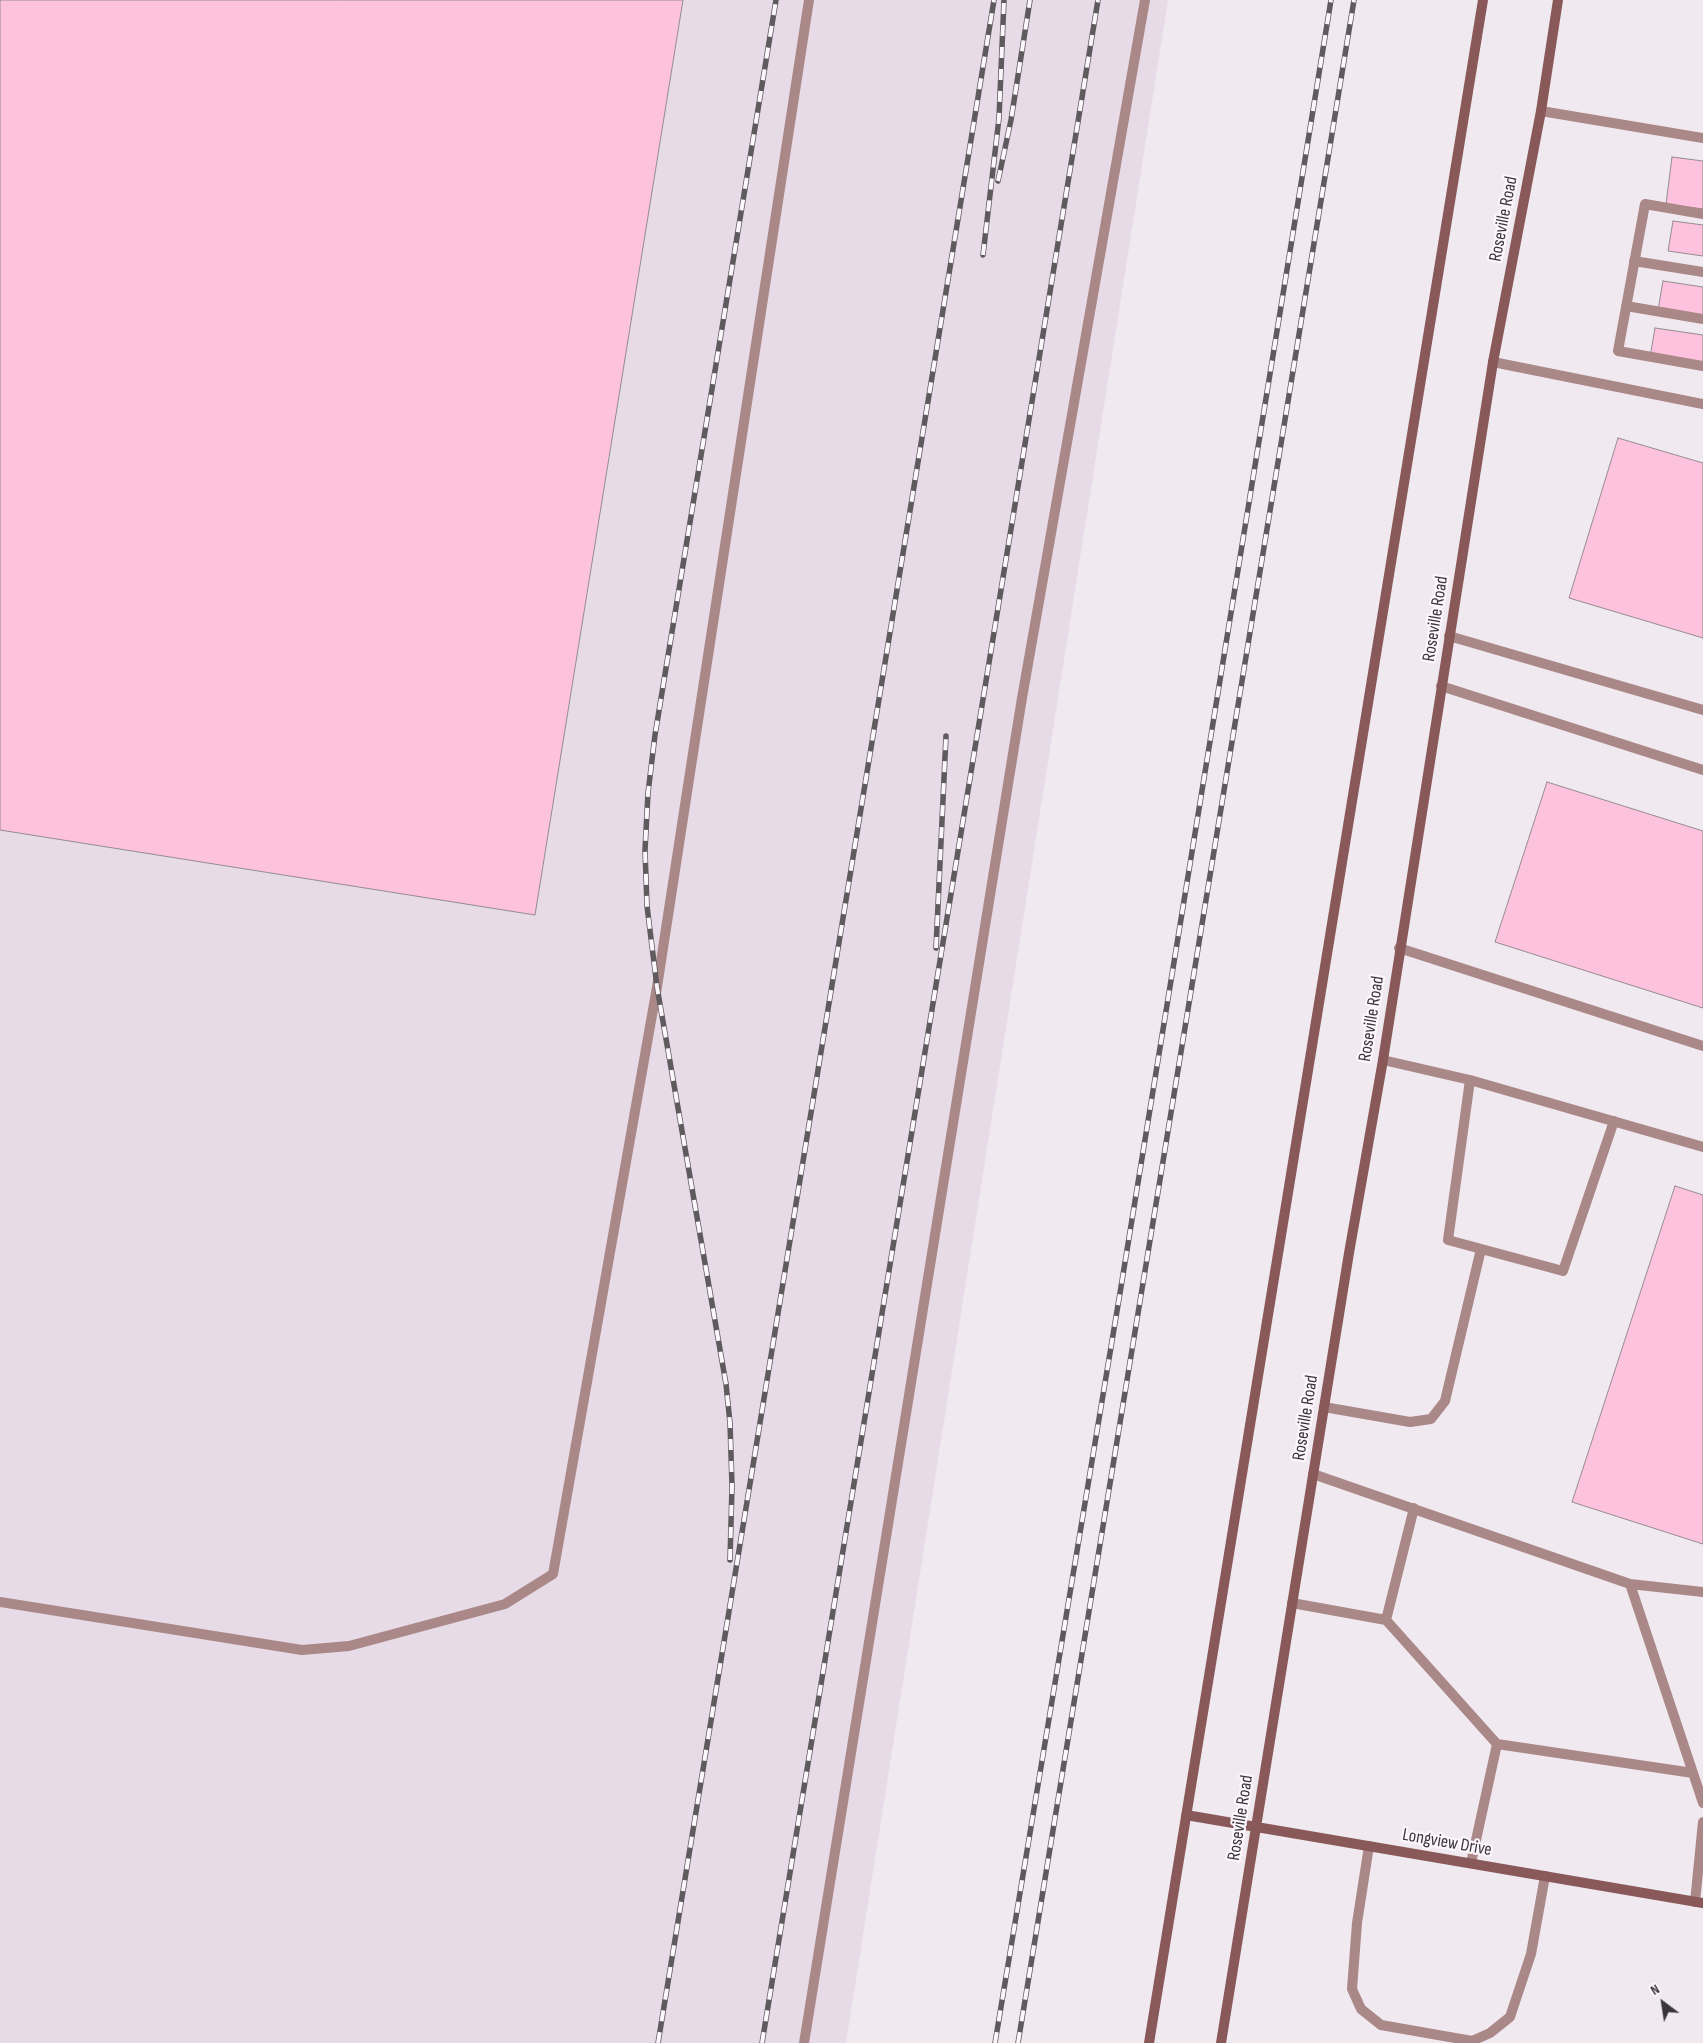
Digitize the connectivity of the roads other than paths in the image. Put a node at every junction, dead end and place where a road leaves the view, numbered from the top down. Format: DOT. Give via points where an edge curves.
graph roads {
  1 [pos="809,0"];
  2 [pos="1145,0"];
  3 [pos="1483,0"];
  4 [pos="1558,0"];
  5 [pos="1541,111"];
  6 [pos="1703,138"];
  7 [pos="1703,214"];
  8 [pos="1634,261"];
  9 [pos="1703,272"];
  10 [pos="1626,306"];
  11 [pos="1703,319"];
  12 [pos="1493,362"];
  13 [pos="1703,366"];
  14 [pos="1703,404"];
  15 [pos="1449,636"];
  16 [pos="1441,686"];
  17 [pos="1703,710"];
  18 [pos="1703,770"];
  19 [pos="1399,948"];
  20 [pos="1703,1046"];
  21 [pos="1383,1060"];
  22 [pos="1470,1080"];
  23 [pos="1614,1121"];
  24 [pos="1703,1147"];
  25 [pos="1481,1249"];
  26 [pos="1324,1407"];
  27 [pos="1313,1474"];
  28 [pos="1414,1508"];
  29 [pos="1630,1584"];
  30 [pos="1703,1592"];
  31 [pos="0,1602"];
  32 [pos="1292,1603"];
  33 [pos="1386,1620"];
  34 [pos="1497,1744"];
  35 [pos="1693,1773"];
  36 [pos="1703,1803"];
  37 [pos="1186,1815"];
  38 [pos="1703,1822"];
  39 [pos="1256,1828"];
  40 [pos="1369,1846"];
  41 [pos="1471,1863"];
  42 [pos="1545,1876"];
  43 [pos="1699,1902"];
  44 [pos="804,2043"];
  45 [pos="1149,2043"];
  46 [pos="1221,2043"];
  1 -- 31 [label="lane" via="657,987 553,1574 505,1604 349,1646 302,1650"];
  2 -- 44 [label="lane" via="1022,698"];
  3 -- 37 [label="main road"];
  4 -- 5 [label="main road, Roseville Road"];
  5 -- 6 [label="lane"];
  5 -- 12 [label="main road, Roseville Road"];
  7 -- 8 [label="lane" via="1645,204"];
  8 -- 9 [label="lane"];
  8 -- 10 [label="lane"];
  10 -- 11 [label="lane"];
  10 -- 13 [label="lane" via="1618,351"];
  12 -- 14 [label="lane"];
  12 -- 15 [label="main road, Roseville Road"];
  15 -- 16 [label="main road, Roseville Road"];
  15 -- 17 [label="lane"];
  16 -- 18 [label="lane"];
  16 -- 19 [label="main road, Roseville Road"];
  19 -- 20 [label="lane"];
  19 -- 21 [label="main road, Roseville Road"];
  21 -- 22 [label="lane"];
  21 -- 26 [label="main road, Roseville Road"];
  22 -- 23 [label="lane"];
  22 -- 25 [label="lane" via="1448,1240"];
  23 -- 24 [label="lane"];
  23 -- 25 [label="lane" via="1563,1271"];
  25 -- 26 [label="lane" via="1445,1401 1431,1419 1410,1422"];
  26 -- 27 [label="main road, Roseville Road"];
  27 -- 28 [label="lane"];
  27 -- 32 [label="main road, Roseville Road"];
  28 -- 29 [label="lane"];
  28 -- 33 [label="lane"];
  29 -- 30 [label="lane"];
  29 -- 35 [label="lane"];
  32 -- 33 [label="lane"];
  32 -- 39 [label="main road, Roseville Road"];
  33 -- 34 [label="lane"];
  34 -- 35 [label="lane"];
  34 -- 41 [label="lane"];
  35 -- 36 [label="lane"];
  37 -- 39 [label="main road, Longview Drive"];
  37 -- 45 [label="main road"];
  38 -- 43 [label="lane"];
  39 -- 40 [label="main road, Longview Drive"];
  39 -- 46 [label="main road, Roseville Road"];
  40 -- 41 [label="main road, Longview Drive"];
  40 -- 42 [label="lane" via="1357,1923 1352,1989 1361,2009 1381,2025 1463,2040 1472,2041 1490,2033 1510,2017 1531,1954"];
  41 -- 42 [label="main road, Longview Drive"];
  42 -- 43 [label="main road, Longview Drive"];
}
